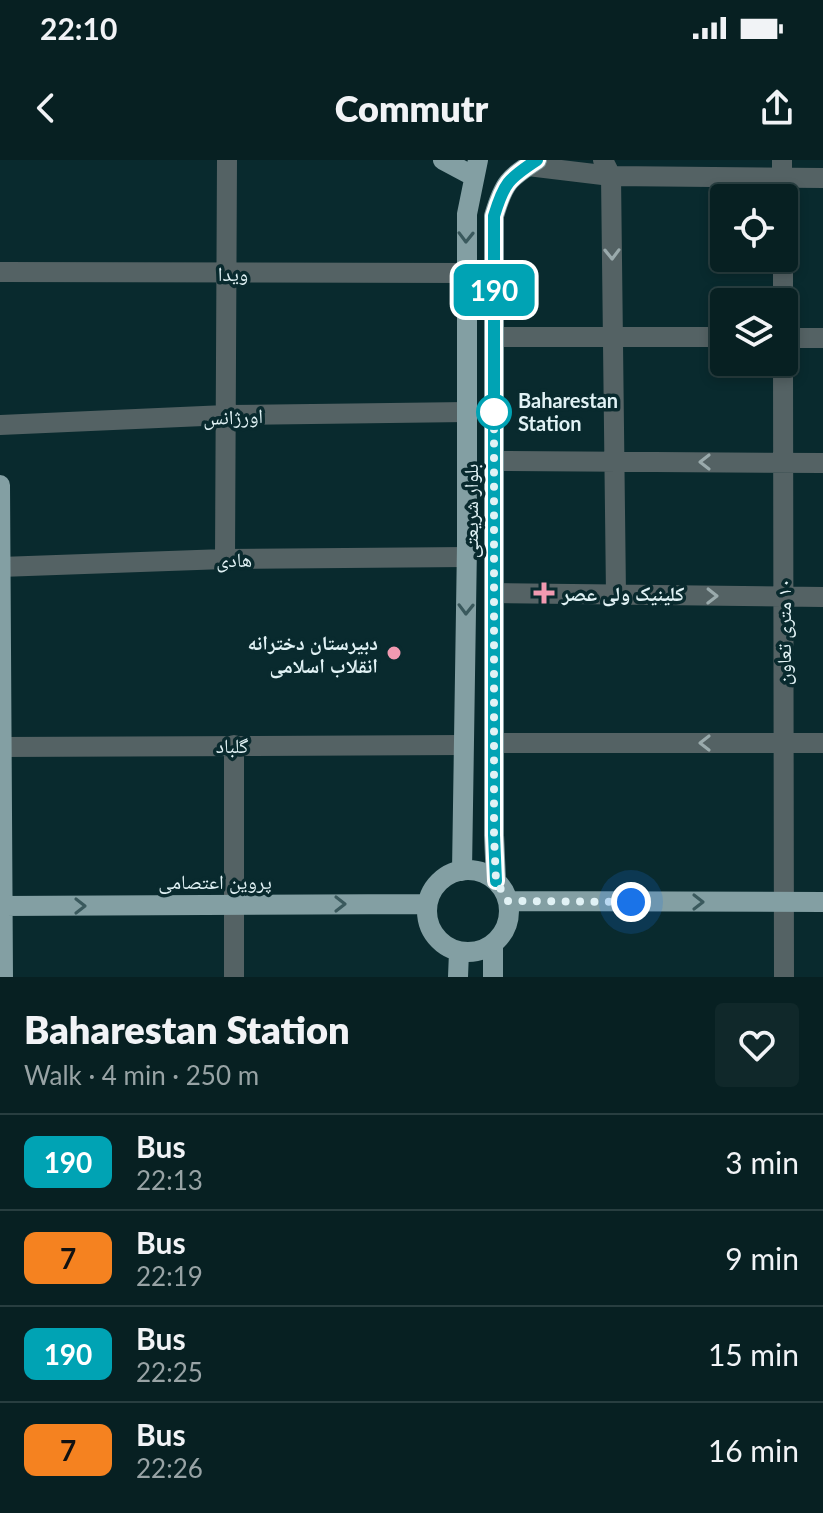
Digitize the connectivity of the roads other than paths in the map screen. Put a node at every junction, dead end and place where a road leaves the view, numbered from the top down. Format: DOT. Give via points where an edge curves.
graph roads {
  1 [pos="227,160"];
  2 [pos="443,160"];
  3 [pos="533,163"];
  4 [pos="476,168"];
  5 [pos="607,168"];
  6 [pos="782,178"];
  7 [pos="823,178"];
  8 [pos="0,272"];
  9 [pos="226,273"];
  10 [pos="466,273"];
  11 [pos="494,337"];
  12 [pos="613,337"];
  13 [pos="710,337"];
  14 [pos="798,338"];
  15 [pos="823,338"];
  16 [pos="783,376"];
  17 [pos="467,412"];
  18 [pos="226,415"];
  19 [pos="0,425"];
  20 [pos="494,461"];
  21 [pos="614,462"];
  22 [pos="783,462"];
  23 [pos="823,463"];
  24 [pos="0,485"];
  25 [pos="494,545"];
  26 [pos="467,551"];
  27 [pos="225,559"];
  28 [pos="0,567"];
  29 [pos="494,593"];
  30 [pos="616,595"];
  31 [pos="783,596"];
  32 [pos="823,597"];
  33 [pos="494,743"];
  34 [pos="783,743"];
  35 [pos="823,743"];
  36 [pos="234,745"];
  37 [pos="463,745"];
  38 [pos="1,747"];
  39 [pos="462,871"];
  40 [pos="496,881"];
  41 [pos="508,901"];
  42 [pos="784,902"];
  43 [pos="823,902"];
  44 [pos="427,904"];
  45 [pos="234,905"];
  46 [pos="2,906"];
  47 [pos="493,944"];
  48 [pos="459,952"];
  49 [pos="3,977"];
  50 [pos="234,977"];
  51 [pos="458,977"];
  52 [pos="493,977"];
  53 [pos="784,977"];
  1 -- 9 [label="street"];
  2 -- 4 [label="main road"];
  3 -- 5 [label="street"];
  3 -- 11 [label="main road, بلوار شریعتى" via="502,188 494,216"];
  4 -- 10 [label="main road, بلوار شریعتى, one-way" via="467,214"];
  5 -- 6 [label="street"];
  5 -- 12 [label="street, one-way"];
  6 -- 7 [label="street"];
  8 -- 9 [label="street, ویدا"];
  9 -- 10 [label="street, ویدا"];
  9 -- 18 [label="street"];
  10 -- 17 [label="main road, بلوار شریعتى"];
  11 -- 12 [label="street"];
  11 -- 20 [label="main road, بلوار شریعتى"];
  12 -- 13 [label="street"];
  12 -- 21 [label="street"];
  14 -- 15 [label="street"];
  16 -- 22 [label="street, ١٠ متری تعاون"];
  17 -- 18 [label="street, اورژانس"];
  17 -- 26 [label="main road, بلوار شریعتى"];
  18 -- 19 [label="street, اورژانس"];
  18 -- 27 [label="street"];
  20 -- 21 [label="street"];
  20 -- 25 [label="main road, بلوار شریعتى"];
  22 -- 21 [label="street, one-way"];
  21 -- 30 [label="street"];
  22 -- 23 [label="street"];
  22 -- 31 [label="street, ١٠ متری تعاون"];
  24 -- 28 [label="main road"];
  25 -- 26 [label="main road"];
  25 -- 29 [label="main road, بلوار شریعتى"];
  26 -- 27 [label="street, هادی"];
  26 -- 37 [label="main road, بلوار شریعتى, one-way"];
  27 -- 28 [label="street, هادی"];
  28 -- 38 [label="main road"];
  29 -- 30 [label="street"];
  29 -- 33 [label="main road, بلوار شریعتى"];
  30 -- 31 [label="street, one-way"];
  31 -- 32 [label="street"];
  31 -- 34 [label="street, ١٠ متری تعاون"];
  34 -- 33 [label="street, one-way"];
  33 -- 40 [label="main road, بلوار شریعتى"];
  34 -- 35 [label="street"];
  34 -- 42 [label="street, ١٠ متری تعاون"];
  36 -- 37 [label="street, گلباد"];
  36 -- 38 [label="street, گلباد"];
  36 -- 45 [label="street"];
  37 -- 39 [label="main road, بلوار شریعتى"];
  38 -- 46 [label="main road"];
  39 -- 40 [label="main road"];
  39 -- 44 [label="main road" via="439,882"];
  40 -- 41 [label="main road"];
  41 -- 42 [label="main road, one-way"];
  41 -- 47 [label="main road" via="507,925"];
  42 -- 43 [label="main road"];
  42 -- 53 [label="street, ١٠ متری تعاون"];
  45 -- 44 [label="main road, پروین اعتصامى, one-way"];
  44 -- 48 [label="main road" via="430,929"];
  46 -- 45 [label="main road, پروین اعتصامى, one-way"];
  45 -- 50 [label="street"];
  46 -- 49 [label="main road"];
  47 -- 48 [label="main road"];
  47 -- 52 [label="main road"];
  48 -- 51 [label="main road"];
}
